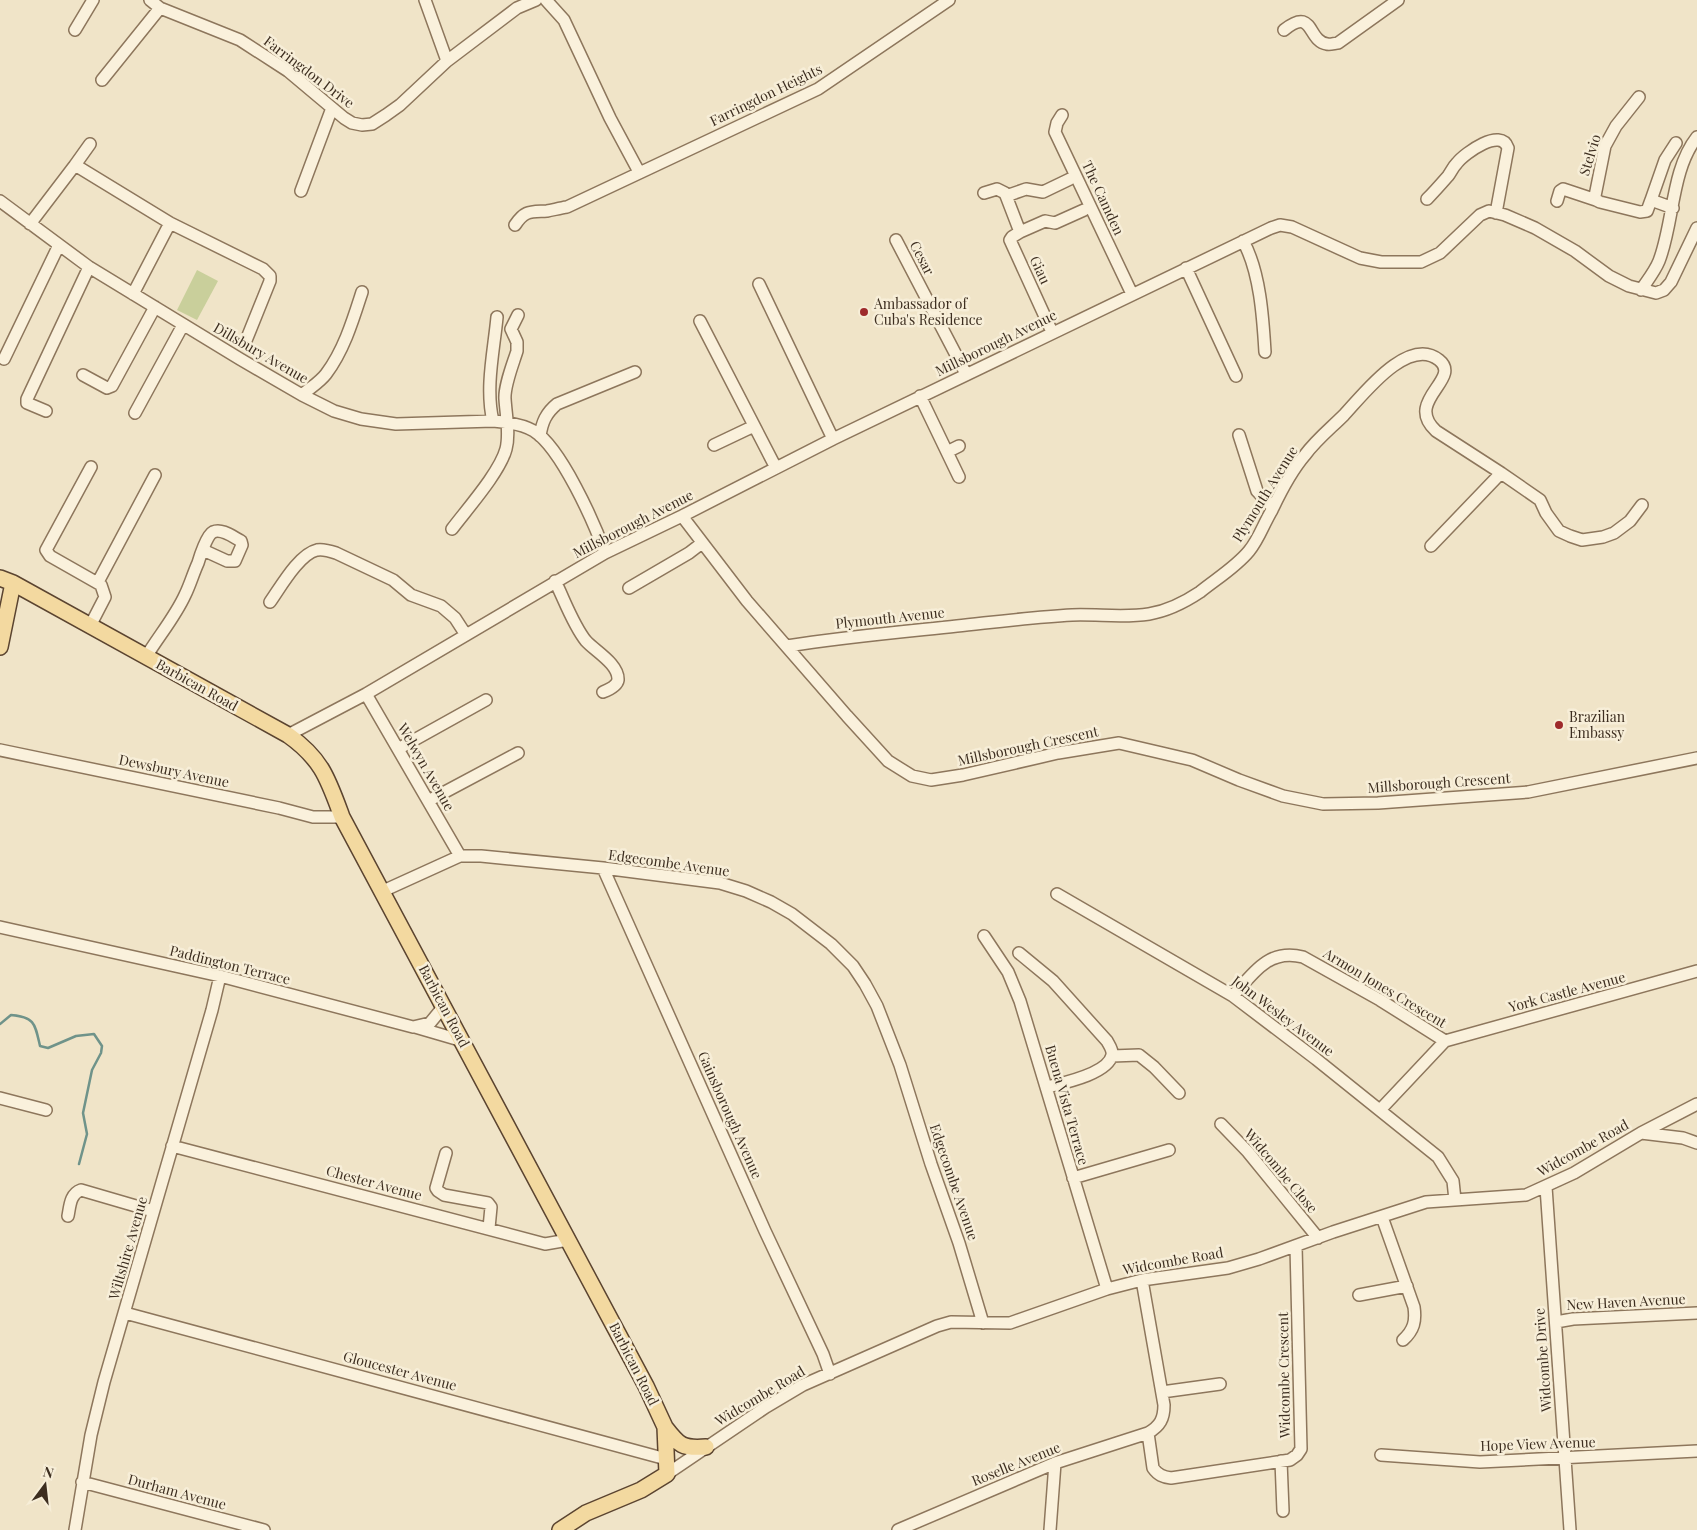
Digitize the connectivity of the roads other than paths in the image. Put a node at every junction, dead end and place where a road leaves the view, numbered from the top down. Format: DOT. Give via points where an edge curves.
graph roads {
  1 [pos="150,0"];
  2 [pos="424,0"];
  3 [pos="536,0"];
  4 [pos="546,0"];
  5 [pos="949,0"];
  6 [pos="1398,0"];
  7 [pos="90,2"];
  8 [pos="160,8"];
  9 [pos="75,30"];
  10 [pos="1284,30"];
  11 [pos="447,61"];
  12 [pos="102,80"];
  13 [pos="1639,98"];
  14 [pos="332,108"];
  15 [pos="1062,115"];
  16 [pos="1697,137"];
  17 [pos="1676,143"];
  18 [pos="90,144"];
  19 [pos="75,166"];
  20 [pos="639,172"];
  21 [pos="1070,178"];
  22 [pos="301,191"];
  23 [pos="984,194"];
  24 [pos="1006,196"];
  25 [pos="1427,199"];
  26 [pos="1596,200"];
  27 [pos="0,201"];
  28 [pos="1557,201"];
  29 [pos="1656,202"];
  30 [pos="1673,208"];
  31 [pos="1084,210"];
  32 [pos="1496,213"];
  33 [pos="170,223"];
  34 [pos="30,224"];
  35 [pos="515,226"];
  36 [pos="1697,228"];
  37 [pos="1020,232"];
  38 [pos="896,240"];
  39 [pos="1243,241"];
  40 [pos="59,245"];
  41 [pos="89,267"];
  42 [pos="1186,268"];
  43 [pos="759,284"];
  44 [pos="1641,290"];
  45 [pos="362,292"];
  46 [pos="133,294"];
  47 [pos="1132,294"];
  48 [pos="154,307"];
  49 [pos="518,315"];
  50 [pos="497,316"];
  51 [pos="700,321"];
  52 [pos="183,325"];
  53 [pos="1050,329"];
  54 [pos="245,343"];
  55 [pos="1265,352"];
  56 [pos="4,358"];
  57 [pos="964,371"];
  58 [pos="635,372"];
  59 [pos="83,374"];
  60 [pos="1236,376"];
  61 [pos="302,395"];
  62 [pos="920,396"];
  63 [pos="46,411"];
  64 [pos="135,413"];
  65 [pos="493,421"];
  66 [pos="506,422"];
  67 [pos="754,426"];
  68 [pos="1238,435"];
  69 [pos="540,436"];
  70 [pos="833,439"];
  71 [pos="714,445"];
  72 [pos="959,446"];
  73 [pos="954,458"];
  74 [pos="91,467"];
  75 [pos="776,468"];
  76 [pos="1501,473"];
  77 [pos="155,475"];
  78 [pos="959,477"];
  79 [pos="1642,505"];
  80 [pos="1273,508"];
  81 [pos="682,516"];
  82 [pos="452,530"];
  83 [pos="702,544"];
  84 [pos="1431,546"];
  85 [pos="203,550"];
  86 [pos="605,553"];
  87 [pos="7,581"];
  88 [pos="555,581"];
  89 [pos="98,582"];
  90 [pos="629,588"];
  91 [pos="270,602"];
  92 [pos="90,626"];
  93 [pos="466,635"];
  94 [pos="787,646"];
  95 [pos="0,647"];
  96 [pos="146,657"];
  97 [pos="603,692"];
  98 [pos="366,694"];
  99 [pos="486,700"];
  100 [pos="288,735"];
  101 [pos="398,749"];
  102 [pos="0,750"];
  103 [pos="518,753"];
  104 [pos="1697,758"];
  105 [pos="428,801"];
  106 [pos="342,817"];
  107 [pos="460,856"];
  108 [pos="603,868"];
  109 [pos="383,891"];
  110 [pos="1057,894"];
  111 [pos="0,927"];
  112 [pos="984,936"];
  113 [pos="1019,953"];
  114 [pos="1697,971"];
  115 [pos="220,976"];
  116 [pos="1234,996"];
  117 [pos="444,1006"];
  118 [pos="413,1027"];
  119 [pos="463,1041"];
  120 [pos="1445,1041"];
  121 [pos="1112,1056"];
  122 [pos="1047,1087"];
  123 [pos="1179,1093"];
  124 [pos="0,1098"];
  125 [pos="1697,1104"];
  126 [pos="46,1110"];
  127 [pos="1380,1110"];
  128 [pos="1221,1124"];
  129 [pos="1641,1133"];
  130 [pos="1697,1143"];
  131 [pos="172,1146"];
  132 [pos="1169,1150"];
  133 [pos="446,1153"];
  134 [pos="1073,1178"];
  135 [pos="1546,1187"];
  136 [pos="1455,1200"];
  137 [pos="153,1210"];
  138 [pos="68,1216"];
  139 [pos="1382,1216"];
  140 [pos="489,1228"];
  141 [pos="1318,1238"];
  142 [pos="568,1240"];
  143 [pos="1296,1246"];
  144 [pos="1142,1280"];
  145 [pos="1407,1286"];
  146 [pos="1107,1289"];
  147 [pos="1359,1296"];
  148 [pos="125,1313"];
  149 [pos="1697,1313"];
  150 [pos="1556,1322"];
  151 [pos="983,1323"];
  152 [pos="1403,1340"];
  153 [pos="830,1374"];
  154 [pos="1220,1384"];
  155 [pos="1162,1392"];
  156 [pos="666,1427"];
  157 [pos="1148,1433"];
  158 [pos="706,1447"];
  159 [pos="1697,1451"];
  160 [pos="1381,1455"];
  161 [pos="666,1459"];
  162 [pos="1565,1459"];
  163 [pos="1281,1461"];
  164 [pos="1055,1463"];
  165 [pos="667,1474"];
  166 [pos="82,1482"];
  167 [pos="1282,1511"];
  168 [pos="75,1530"];
  169 [pos="264,1530"];
  170 [pos="560,1530"];
  171 [pos="898,1530"];
  172 [pos="1050,1530"];
  173 [pos="1570,1530"];
  1 -- 8 [label="street, Farringdon Drive"];
  2 -- 11 [label="street"];
  3 -- 11 [label="street, Farringdon Drive" via="517,8"];
  4 -- 20 [label="street" via="564,20"];
  5 -- 20 [label="street, Farringdon Heights" via="818,89"];
  6 -- 10 [label="street" via="1338,42 1327,44 1317,40 1309,25 1300,21"];
  7 -- 9 [label="street"];
  8 -- 12 [label="street"];
  8 -- 14 [label="street, Farringdon Drive" via="240,40 288,71"];
  11 -- 14 [label="street, Farringdon Drive" via="400,105 372,124 352,123"];
  13 -- 26 [label="street, Stelvio" via="1616,126 1605,146 1595,190"];
  14 -- 22 [label="street"];
  15 -- 47 [label="street, The Camden" via="1055,132"];
  16 -- 30 [label="street" via="1689,147 1676,185"];
  17 -- 29 [label="street" via="1665,160"];
  18 -- 19 [label="street"];
  19 -- 33 [label="street"];
  19 -- 34 [label="street"];
  20 -- 35 [label="street, Farringdon Heights" via="567,207 532,211 522,216"];
  21 -- 24 [label="street" via="1043,192 1026,189"];
  23 -- 24 [label="street" via="997,189"];
  24 -- 37 [label="street"];
  25 -- 32 [label="street" via="1469,152 1488,142 1502,140 1508,148"];
  26 -- 28 [label="street, Stelvio" via="1563,189"];
  26 -- 29 [label="street, Stelvio" via="1644,212"];
  27 -- 34 [label="street, Dillsbury Avenue"];
  29 -- 30 [label="street"];
  30 -- 44 [label="street" via="1659,262"];
  31 -- 37 [label="street" via="1055,223 1045,221"];
  32 -- 39 [label="street, Millsborough Avenue" via="1489,211 1480,215 1440,253 1420,262 1381,262 1360,258 1292,227 1280,225"];
  32 -- 44 [label="street" via="1535,228 1609,276"];
  33 -- 46 [label="street"];
  33 -- 54 [label="street" via="263,269 270,276"];
  34 -- 40 [label="street, Dillsbury Avenue"];
  36 -- 44 [label="street" via="1664,290 1656,293"];
  37 -- 53 [label="street, Giau" via="1012,237 1011,244"];
  38 -- 57 [label="street, Cesar"];
  39 -- 42 [label="street, Millsborough Avenue"];
  39 -- 55 [label="street" via="1262,311"];
  40 -- 41 [label="street, Dillsbury Avenue"];
  40 -- 56 [label="street"];
  41 -- 46 [label="street, Dillsbury Avenue"];
  41 -- 63 [label="street" via="27,399 27,403"];
  42 -- 47 [label="street, Millsborough Avenue"];
  42 -- 60 [label="street"];
  43 -- 70 [label="street"];
  45 -- 61 [label="street" via="351,327 332,364 324,376"];
  46 -- 48 [label="street, Dillsbury Avenue"];
  47 -- 53 [label="street, Millsborough Avenue"];
  48 -- 52 [label="street, Dillsbury Avenue"];
  48 -- 59 [label="street" via="109,388"];
  49 -- 66 [label="street" via="511,329 517,351 506,391"];
  50 -- 65 [label="street" via="489,406"];
  51 -- 67 [label="street"];
  52 -- 61 [label="street, Dillsbury Avenue"];
  52 -- 64 [label="street"];
  53 -- 57 [label="street, Millsborough Avenue"];
  57 -- 62 [label="street, Millsborough Avenue"];
  58 -- 69 [label="street" via="549,410"];
  61 -- 65 [label="street, Dillsbury Avenue" via="361,419 396,424"];
  62 -- 70 [label="street, Millsborough Avenue"];
  62 -- 73 [label="street"];
  65 -- 66 [label="street, Dillsbury Avenue"];
  66 -- 69 [label="street, Dillsbury Avenue" via="532,430"];
  66 -- 82 [label="street" via="506,451 497,469"];
  67 -- 71 [label="street"];
  67 -- 75 [label="street"];
  68 -- 80 [label="street" via="1257,491"];
  69 -- 86 [label="street, Dillsbury Avenue" via="552,447 578,491"];
  70 -- 75 [label="street, Millsborough Avenue"];
  72 -- 73 [label="street"];
  73 -- 78 [label="street"];
  74 -- 89 [label="street" via="46,553"];
  75 -- 81 [label="street, Millsborough Avenue"];
  76 -- 79 [label="street, Plymouth Avenue" via="1540,500 1559,531 1582,540 1614,533 1630,521"];
  76 -- 80 [label="street, Plymouth Avenue" via="1429,424 1426,416 1428,401 1441,382 1445,369 1437,358 1412,356 1391,366 1304,455"];
  76 -- 84 [label="street"];
  77 -- 89 [label="street"];
  80 -- 94 [label="street, Plymouth Avenue" via="1248,553 1197,593 1162,611 991,622"];
  81 -- 83 [label="street, Millsborough Crescent"];
  81 -- 86 [label="street, Millsborough Avenue"];
  83 -- 90 [label="street"];
  83 -- 94 [label="street, Millsborough Crescent"];
  85 -- 96 [label="street" via="185,596"];
  86 -- 88 [label="street, Millsborough Avenue"];
  87 -- 92 [label="main road, Barbican Road"];
  87 -- 95 [label="main road"];
  88 -- 93 [label="street, Millsborough Avenue"];
  88 -- 97 [label="street" via="586,640 615,670 616,684"];
  89 -- 92 [label="street" via="105,597"];
  91 -- 93 [label="street" via="303,558 318,550 327,551 393,580 417,597 441,606 455,618"];
  92 -- 96 [label="main road, Barbican Road"];
  93 -- 98 [label="street, Millsborough Avenue"];
  94 -- 104 [label="street, Millsborough Crescent" via="888,761 912,776 930,780 1119,743 1192,760 1283,796 1323,804 1378,803 1528,792"];
  96 -- 100 [label="main road, Barbican Road"];
  98 -- 100 [label="street, Millsborough Avenue"];
  98 -- 101 [label="street, Welwyn Avenue"];
  99 -- 101 [label="street"];
  100 -- 106 [label="main road, Barbican Road" via="304,746 319,763 328,777"];
  101 -- 105 [label="street, Welwyn Avenue"];
  102 -- 106 [label="street, Dewsbury Avenue" via="313,817"];
  103 -- 105 [label="street"];
  105 -- 107 [label="street, Welwyn Avenue"];
  106 -- 109 [label="main road, Barbican Road"];
  107 -- 108 [label="street, Edgecombe Avenue" via="514,858"];
  107 -- 109 [label="street, Edgecombe Avenue"];
  108 -- 151 [label="street, Edgecombe Avenue" via="720,883 746,891 794,916 831,944 853,966 877,1006 900,1065"];
  108 -- 153 [label="street, Gainsborough Avenue"];
  109 -- 117 [label="main road, Barbican Road"];
  110 -- 116 [label="street, John Wesley Avenue"];
  111 -- 115 [label="street, Paddington Terrace"];
  112 -- 122 [label="street, Buena Vista Terrace" via="1014,985"];
  113 -- 121 [label="street" via="1053,982 1087,1018 1107,1041"];
  114 -- 120 [label="street, York Castle Avenue"];
  115 -- 118 [label="street, Paddington Terrace"];
  115 -- 131 [label="street, Wiltshire Avenue"];
  116 -- 120 [label="street, Armon Jones Crescent" via="1265,962 1295,955 1380,1000"];
  116 -- 127 [label="street, John Wesley Avenue"];
  117 -- 118 [label="street" via="430,1023"];
  117 -- 119 [label="main road, Barbican Road"];
  118 -- 119 [label="street, Paddington Terrace"];
  119 -- 142 [label="main road, Barbican Road"];
  120 -- 127 [label="street, Armon Jones Crescent"];
  121 -- 122 [label="street" via="1107,1065 1093,1074"];
  121 -- 123 [label="street" via="1139,1055"];
  122 -- 134 [label="street, Buena Vista Terrace"];
  124 -- 126 [label="street"];
  125 -- 129 [label="street, Widcombe Road"];
  127 -- 136 [label="street, John Wesley Avenue" via="1438,1157 1453,1181"];
  128 -- 141 [label="street, Widcombe Close"];
  129 -- 130 [label="street" via="1684,1138"];
  129 -- 135 [label="street, Widcombe Road"];
  131 -- 137 [label="street, Wiltshire Avenue"];
  131 -- 140 [label="street, Chester Avenue"];
  132 -- 134 [label="street"];
  133 -- 140 [label="street" via="436,1188 444,1195 488,1203 491,1207"];
  134 -- 146 [label="street, Buena Vista Terrace"];
  135 -- 136 [label="street, Widcombe Road" via="1526,1195"];
  135 -- 150 [label="street, Widcombe Drive"];
  136 -- 139 [label="street, Widcombe Road" via="1426,1202"];
  137 -- 138 [label="street" via="81,1190 73,1196"];
  137 -- 148 [label="street, Wiltshire Avenue"];
  139 -- 141 [label="street, Widcombe Road"];
  139 -- 145 [label="street"];
  140 -- 142 [label="street, Chester Avenue" via="545,1244"];
  141 -- 143 [label="street, Widcombe Road"];
  142 -- 156 [label="main road, Barbican Road"];
  143 -- 144 [label="street, Widcombe Road" via="1228,1268"];
  143 -- 163 [label="street, Widcombe Crescent" via="1301,1449 1290,1460"];
  144 -- 146 [label="street, Widcombe Road"];
  144 -- 155 [label="street"];
  145 -- 147 [label="street"];
  145 -- 152 [label="street" via="1415,1320"];
  146 -- 151 [label="street, Widcombe Road" via="1010,1323"];
  148 -- 161 [label="street, Gloucester Avenue"];
  148 -- 166 [label="street, Wiltshire Avenue" via="104,1382"];
  149 -- 150 [label="street, New Haven Avenue"];
  150 -- 162 [label="street, Widcombe Drive"];
  151 -- 153 [label="street, Widcombe Road" via="951,1322 937,1326"];
  153 -- 158 [label="street, Widcombe Road" via="766,1406"];
  154 -- 155 [label="street"];
  155 -- 157 [label="street" via="1162,1421"];
  156 -- 158 [label="main road" via="684,1446"];
  156 -- 161 [label="main road, Barbican Road"];
  157 -- 163 [label="street, Widcombe Crescent" via="1153,1468 1165,1477"];
  157 -- 164 [label="street, Roselle Avenue"];
  158 -- 165 [label="street, Widcombe Road"];
  159 -- 162 [label="street, Hope View Avenue"];
  160 -- 162 [label="street, Hope View Avenue" via="1480,1462"];
  161 -- 165 [label="main road, Barbican Road"];
  162 -- 173 [label="street, Widcombe Drive"];
  163 -- 167 [label="street"];
  164 -- 171 [label="street, Roselle Avenue"];
  164 -- 172 [label="street"];
  165 -- 170 [label="main road" via="641,1490 586,1513"];
  166 -- 168 [label="street, Wiltshire Avenue"];
  166 -- 169 [label="street, Durham Avenue"];
}
